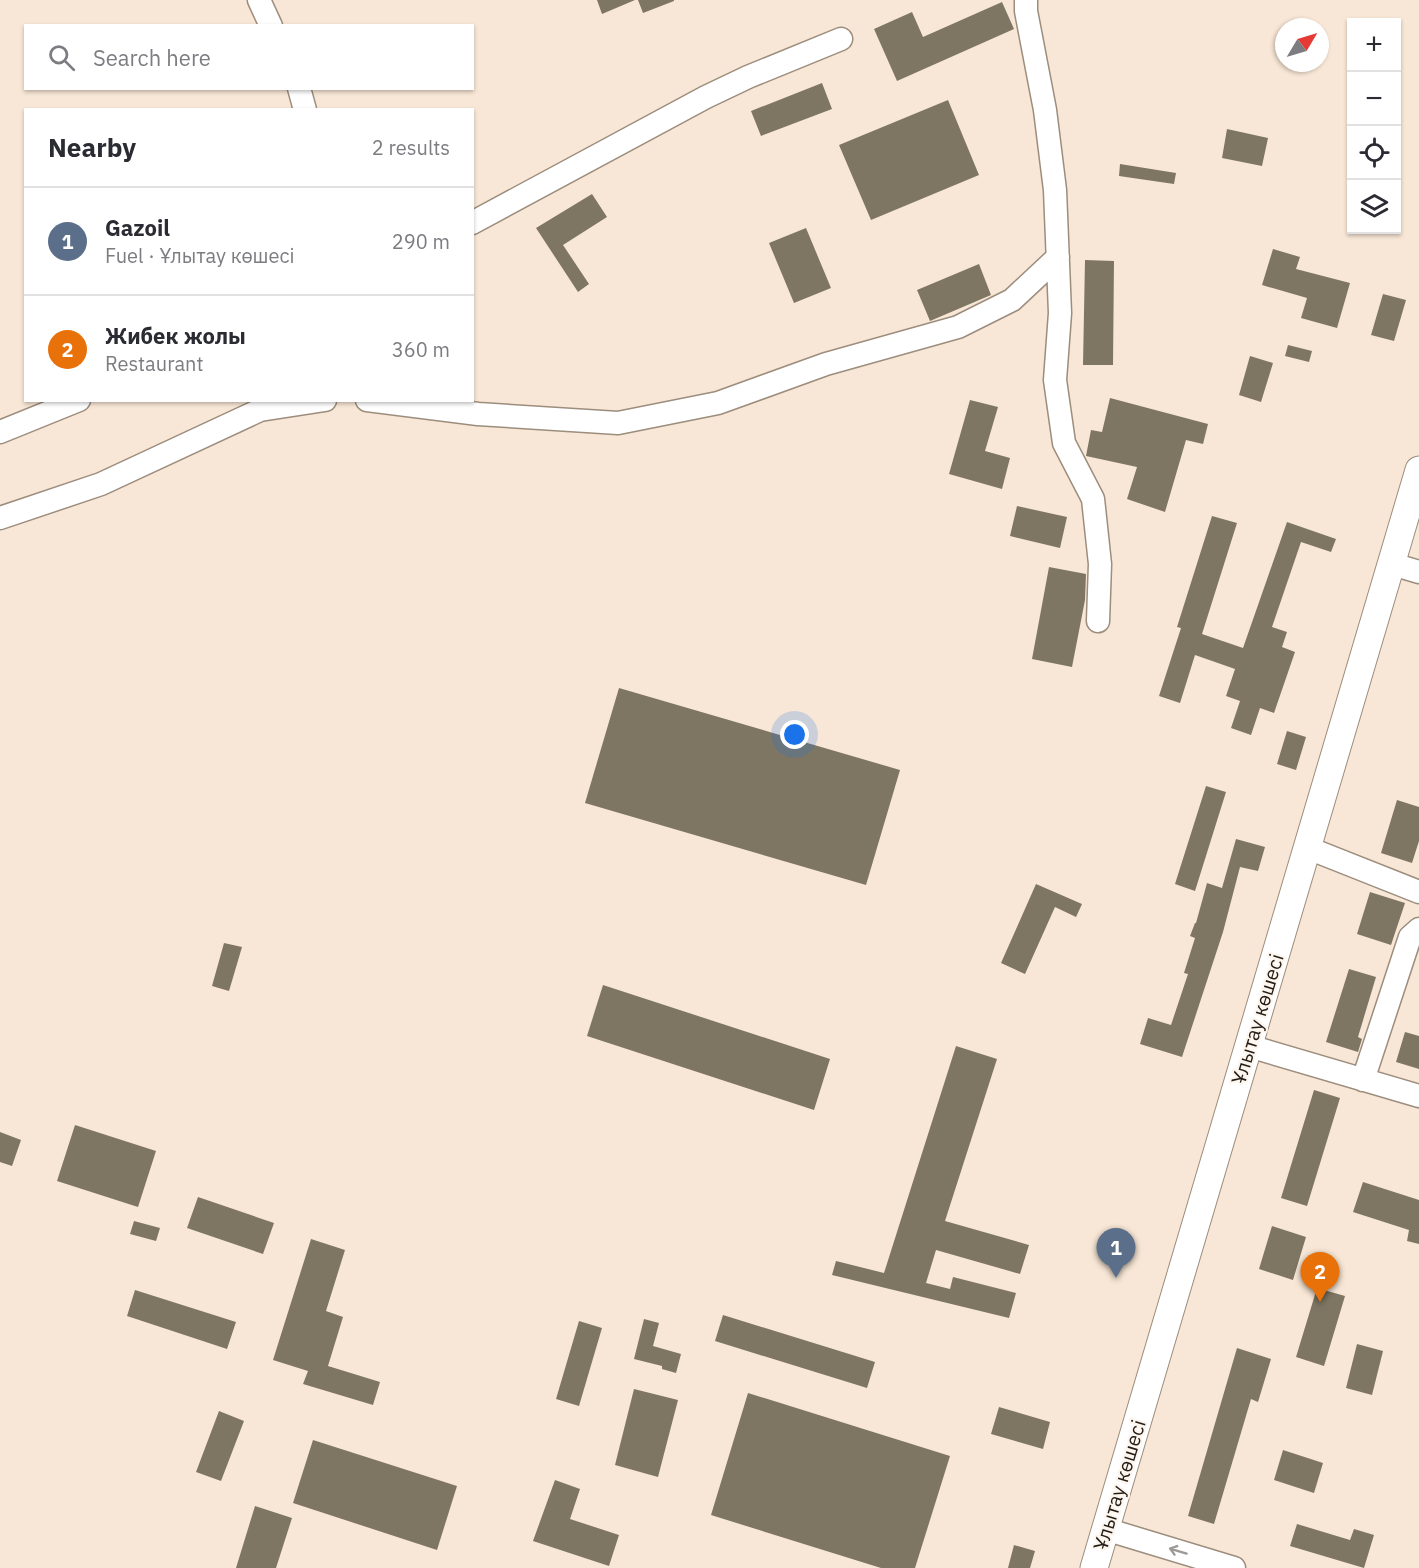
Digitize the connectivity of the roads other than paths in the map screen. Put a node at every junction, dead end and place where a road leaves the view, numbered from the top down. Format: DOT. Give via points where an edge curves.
graph roads {
  1 [pos="260,0"];
  2 [pos="1026,0"];
  3 [pos="270,24"];
  4 [pos="841,39"];
  5 [pos="300,90"];
  6 [pos="304,108"];
  7 [pos="474,222"];
  8 [pos="1058,257"];
  9 [pos="74,402"];
  10 [pos="312,402"];
  11 [pos="383,402"];
  12 [pos="0,432"];
  13 [pos="1419,470"];
  14 [pos="0,518"];
  15 [pos="1392,564"];
  16 [pos="1419,572"];
  17 [pos="1098,621"];
  18 [pos="1308,848"];
  19 [pos="1419,892"];
  20 [pos="1419,929"];
  21 [pos="1249,1046"];
  22 [pos="1363,1080"];
  23 [pos="1419,1096"];
  24 [pos="1105,1529"];
  25 [pos="1094,1568"];
  26 [pos="1234,1568"];
  1 -- 3 [label="street"];
  2 -- 8 [label="street" via="1055,190"];
  4 -- 7 [label="street" via="706,97"];
  5 -- 6 [label="street"];
  8 -- 11 [label="street" via="1012,300 958,327 826,364 718,403 618,423 478,414"];
  8 -- 17 [label="street" via="1060,313 1055,380 1064,443 1093,499 1100,564"];
  9 -- 12 [label="street"];
  10 -- 14 [label="street" via="260,410 101,484"];
  13 -- 15 [label="main road, Ұлытау көшесі"];
  15 -- 16 [label="street"];
  15 -- 18 [label="main road, Ұлытау көшесі"];
  18 -- 19 [label="street"];
  18 -- 21 [label="main road, Ұлытау көшесі"];
  20 -- 22 [label="street" via="1410,937"];
  21 -- 22 [label="street"];
  21 -- 24 [label="main road, Ұлытау көшесі"];
  22 -- 23 [label="street"];
  24 -- 25 [label="main road, Ұлытау көшесі"];
  26 -- 24 [label="street, one-way"];
}
